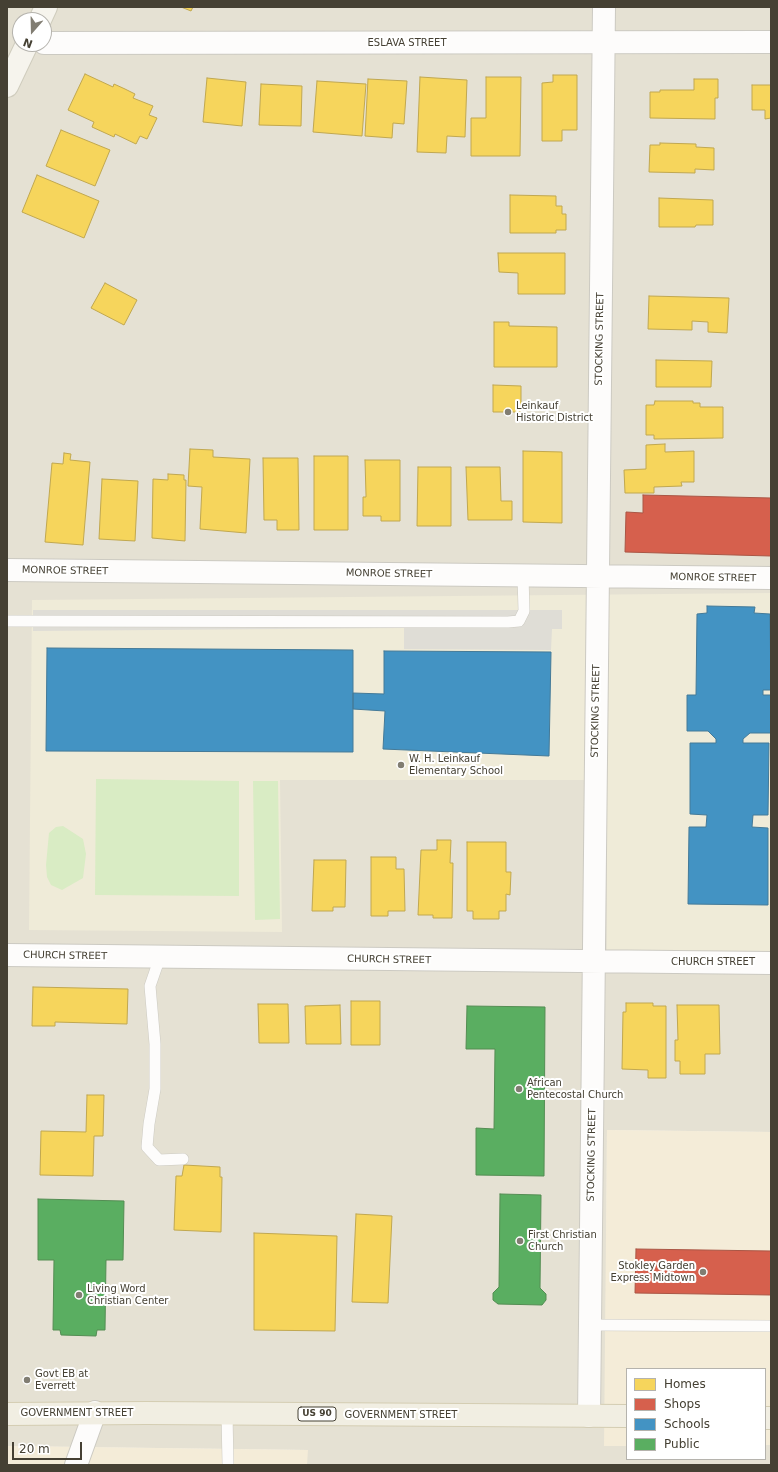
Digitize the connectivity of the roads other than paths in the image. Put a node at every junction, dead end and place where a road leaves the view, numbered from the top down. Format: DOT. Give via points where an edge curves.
graph roads {
  1 [pos="604,7"];
  2 [pos="603,42"];
  3 [pos="771,42"];
  4 [pos="52,43"];
  5 [pos="23,52"];
  6 [pos="7,86"];
  7 [pos="7,570"];
  8 [pos="523,576"];
  9 [pos="598,576"];
  10 [pos="771,578"];
  11 [pos="7,621"];
  12 [pos="7,955"];
  13 [pos="160,957"];
  14 [pos="594,962"];
  15 [pos="771,963"];
  16 [pos="183,1159"];
  17 [pos="590,1325"];
  18 [pos="771,1326"];
  19 [pos="95,1412"];
  20 [pos="227,1413"];
  21 [pos="7,1414"];
  22 [pos="589,1416"];
  23 [pos="626,1416"];
  24 [pos="76,1465"];
  25 [pos="228,1465"];
  1 -- 2 [label="street, STOCKING STREET"];
  2 -- 3 [label="street, ESLAVA STREET"];
  2 -- 4 [label="street, ESLAVA STREET"];
  2 -- 9 [label="street, STOCKING STREET"];
  5 -- 6 [label="main road"];
  7 -- 8 [label="street, MONROE STREET"];
  8 -- 9 [label="street, MONROE STREET"];
  8 -- 11 [label="lane" via="524,611 519,621 508,622"];
  9 -- 10 [label="street, MONROE STREET"];
  9 -- 14 [label="street, STOCKING STREET"];
  12 -- 13 [label="street, CHURCH STREET"];
  13 -- 14 [label="street, CHURCH STREET"];
  13 -- 16 [label="lane" via="150,986 155,1089 147,1147 159,1160"];
  14 -- 15 [label="street, CHURCH STREET"];
  14 -- 17 [label="street, STOCKING STREET"];
  17 -- 18 [label="lane"];
  17 -- 22 [label="street, STOCKING STREET"];
  19 -- 20 [label="main road, GOVERNMENT STREET / US 90"];
  19 -- 21 [label="main road, GOVERNMENT STREET / US 90"];
  19 -- 24 [label="street"];
  20 -- 22 [label="main road, GOVERNMENT STREET / US 90"];
  20 -- 25 [label="lane"];
  22 -- 23 [label="main road, GOVERNMENT STREET / US 90"];
}
